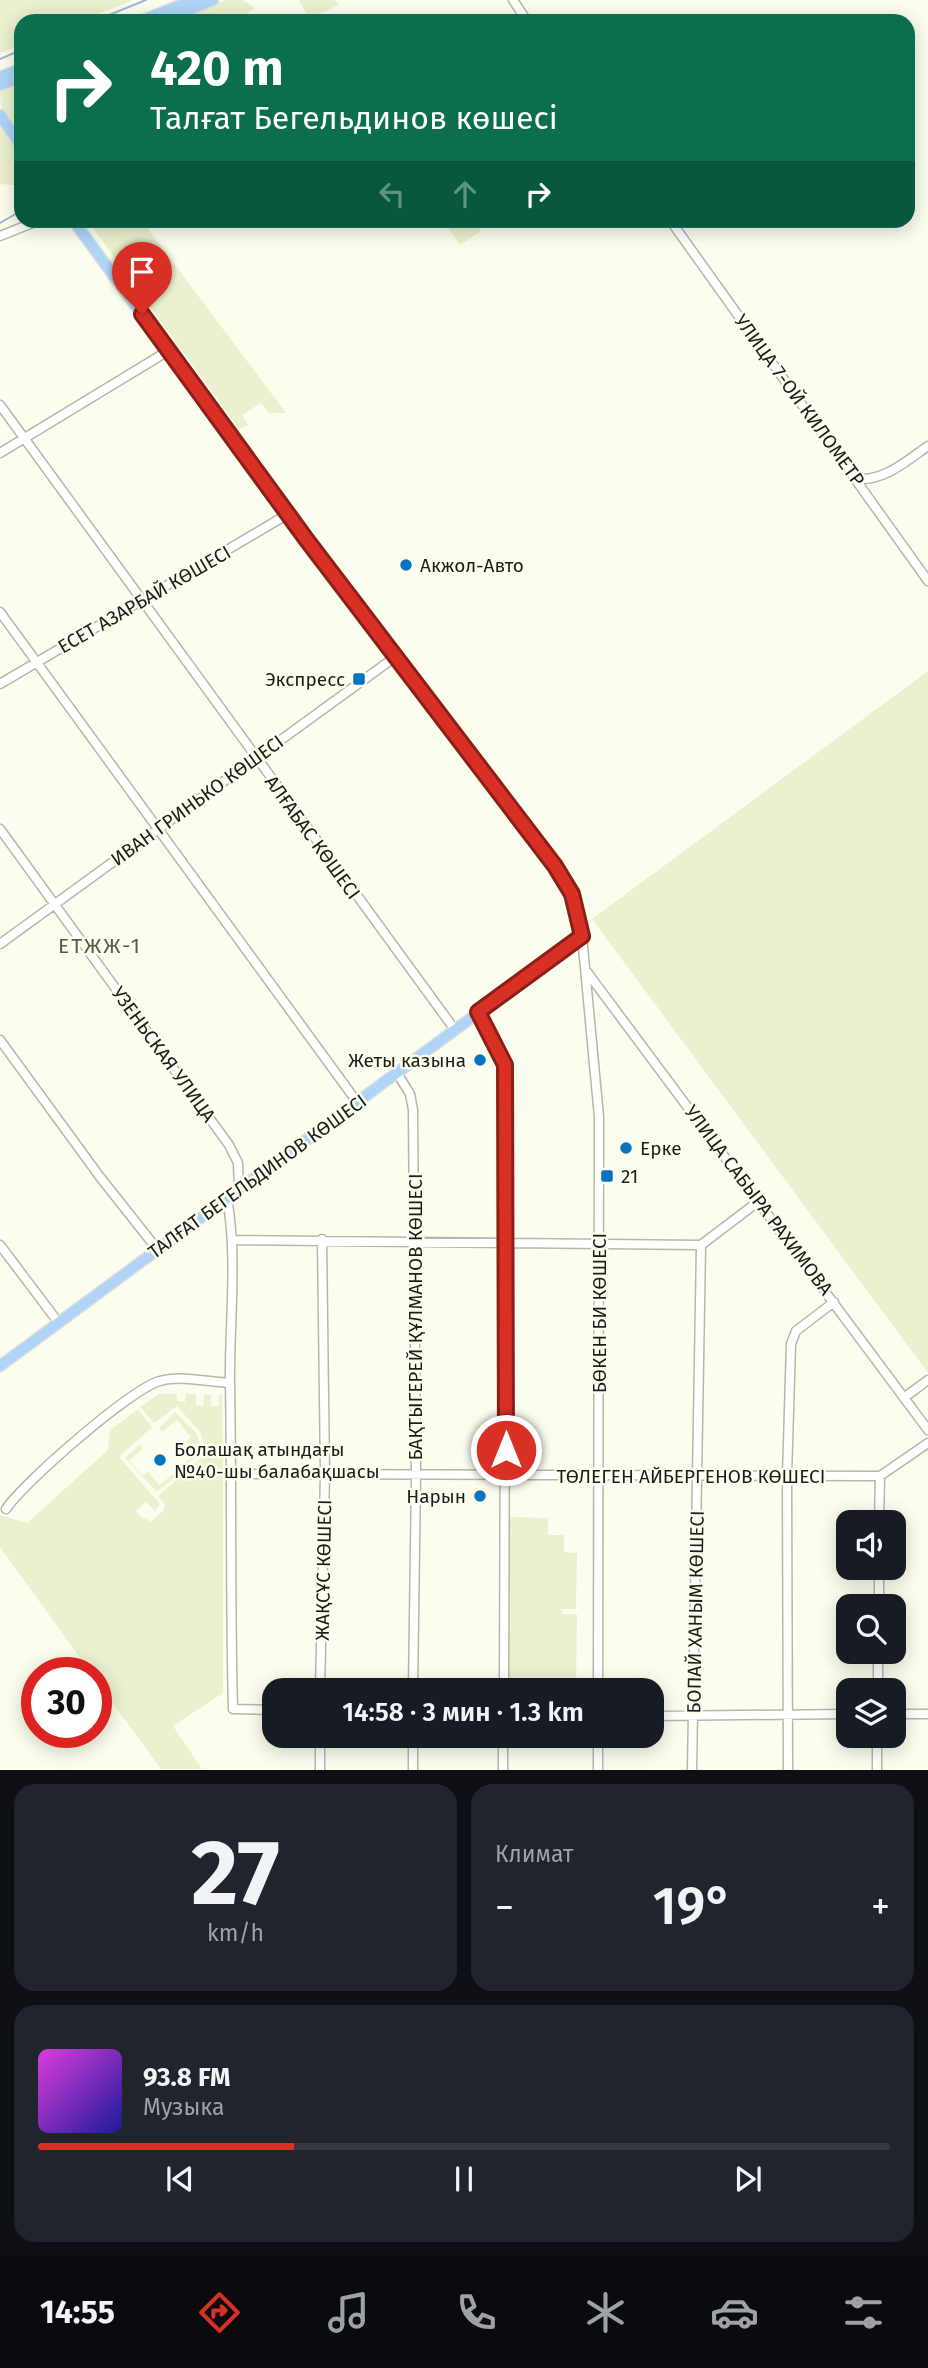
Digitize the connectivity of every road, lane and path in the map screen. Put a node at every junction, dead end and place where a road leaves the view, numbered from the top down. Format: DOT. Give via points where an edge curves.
graph roads {
  1 [pos="193,0"];
  2 [pos="213,0"];
  3 [pos="158,14"];
  4 [pos="178,14"];
  5 [pos="0,115"];
  6 [pos="14,136"];
  7 [pos="20,228"];
  8 [pos="79,228"];
  9 [pos="676,228"];
  10 [pos="0,236"];
  11 [pos="168,351"];
  12 [pos="0,405"];
  13 [pos="25,439"];
  14 [pos="928,446"];
  15 [pos="0,453"];
  16 [pos="857,479"];
  17 [pos="288,514"];
  18 [pos="928,581"];
  19 [pos="143,601"];
  20 [pos="0,612"];
  21 [pos="395,657"];
  22 [pos="35,662"];
  23 [pos="0,684"];
  24 [pos="255,758"];
  25 [pos="0,829"];
  26 [pos="157,829"];
  27 [pos="55,904"];
  28 [pos="582,936"];
  29 [pos="0,944"];
  30 [pos="587,972"];
  31 [pos="478,1012"];
  32 [pos="455,1030"];
  33 [pos="0,1040"];
  34 [pos="397,1073"];
  35 [pos="357,1102"];
  36 [pos="239,1189"];
  37 [pos="226,1198"];
  38 [pos="760,1201"];
  39 [pos="322,1239"];
  40 [pos="232,1240"];
  41 [pos="416,1240"];
  42 [pos="507,1242"];
  43 [pos="600,1242"];
  44 [pos="0,1245"];
  45 [pos="701,1245"];
  46 [pos="157,1248"];
  47 [pos="834,1302"];
  48 [pos="58,1322"];
  49 [pos="0,1366"];
  50 [pos="928,1380"];
  51 [pos="230,1383"];
  52 [pos="905,1398"];
  53 [pos="928,1430"];
  54 [pos="928,1443"];
  55 [pos="233,1474"];
  56 [pos="325,1474"];
  57 [pos="416,1476"];
  58 [pos="506,1476"];
  59 [pos="598,1476"];
  60 [pos="698,1476"];
  61 [pos="787,1476"];
  62 [pos="880,1476"];
  63 [pos="6,1509"];
  64 [pos="879,1510"];
  65 [pos="320,1678"];
  66 [pos="413,1678"];
  67 [pos="504,1678"];
  68 [pos="598,1678"];
  69 [pos="262,1710"];
  70 [pos="836,1714"];
  71 [pos="906,1714"];
  72 [pos="928,1714"];
  73 [pos="788,1715"];
  74 [pos="664,1716"];
  75 [pos="692,1716"];
  76 [pos="320,1748"];
  77 [pos="413,1748"];
  78 [pos="503,1748"];
  79 [pos="598,1748"];
  80 [pos="877,1748"];
  81 [pos="320,1769"];
  82 [pos="412,1769"];
  83 [pos="503,1769"];
  84 [pos="598,1769"];
  85 [pos="692,1769"];
  86 [pos="788,1769"];
  87 [pos="877,1769"];
  1 -- 3 [label="main road"];
  2 -- 4 [label="main road"];
  5 -- 6 [label="main road"];
  7 -- 10 [label="street"];
  8 -- 11 [label="main road"];
  9 -- 16 [label="street, УЛИЦА 7-ОЙ КИЛОМЕТР"];
  11 -- 13 [label="street"];
  11 -- 17 [label="main road"];
  12 -- 13 [label="street, АЛҒАБАС КӨШЕСІ"];
  13 -- 15 [label="street"];
  13 -- 19 [label="street, АЛҒАБАС КӨШЕСІ"];
  14 -- 16 [label="street" via="886,474 872,480"];
  16 -- 18 [label="street, УЛИЦА 7-ОЙ КИЛОМЕТР"];
  17 -- 19 [label="street, ЕСЕТ АЗАРБАЙ КӨШЕСІ"];
  17 -- 21 [label="main road"];
  19 -- 22 [label="street, ЕСЕТ АЗАРБАЙ КӨШЕСІ"];
  19 -- 24 [label="street, АЛҒАБАС КӨШЕСІ"];
  20 -- 22 [label="street"];
  21 -- 24 [label="street, ИВАН ГРИНЬКО КӨШЕСІ"];
  21 -- 28 [label="main road" via="555,866 576,904"];
  22 -- 23 [label="street, ЕСЕТ АЗАРБАЙ КӨШЕСІ"];
  22 -- 26 [label="street"];
  24 -- 26 [label="street, ИВАН ГРИНЬКО КӨШЕСІ"];
  24 -- 32 [label="street, АЛҒАБАС КӨШЕСІ"];
  25 -- 27 [label="street, УЗЕНЬСКАЯ УЛИЦА"];
  26 -- 27 [label="street, ИВАН ГРИНЬКО КӨШЕСІ"];
  26 -- 35 [label="street"];
  27 -- 29 [label="street, ИВАН ГРИНЬКО КӨШЕСІ"];
  27 -- 36 [label="street, УЗЕНЬСКАЯ УЛИЦА" via="229,1144 238,1163"];
  28 -- 30 [label="street, БӨКЕН БИ КӨШЕСІ"];
  28 -- 31 [label="main road, ТАЛҒАТ БЕГЕЛЬДИНОВ КӨШЕСІ"];
  30 -- 38 [label="street, УЛИЦА САБЫРА РАХИМОВА"];
  30 -- 43 [label="street, БӨКЕН БИ КӨШЕСІ" via="598,1083"];
  31 -- 32 [label="main road, ТАЛҒАТ БЕГЕЛЬДИНОВ КӨШЕСІ"];
  31 -- 42 [label="street" via="505,1065"];
  32 -- 34 [label="main road, ТАЛҒАТ БЕГЕЛЬДИНОВ КӨШЕСІ"];
  33 -- 46 [label="street"];
  34 -- 35 [label="main road, ТАЛҒАТ БЕГЕЛЬДИНОВ КӨШЕСІ"];
  34 -- 41 [label="street, БАҚТЫГЕРЕЙ ҚҰЛМАНОВ КӨШЕСІ" via="413,1106"];
  35 -- 36 [label="main road, ТАЛҒАТ БЕГЕЛЬДИНОВ КӨШЕСІ"];
  36 -- 37 [label="main road, ТАЛҒАТ БЕГЕЛЬДИНОВ КӨШЕСІ"];
  37 -- 40 [label="street"];
  37 -- 46 [label="main road, ТАЛҒАТ БЕГЕЛЬДИНОВ КӨШЕСІ"];
  38 -- 45 [label="street"];
  38 -- 47 [label="street, УЛИЦА САБЫРА РАХИМОВА"];
  39 -- 40 [label="street"];
  39 -- 41 [label="street"];
  39 -- 56 [label="street, ЖАҚСҰС КӨШЕСІ"];
  40 -- 51 [label="street"];
  41 -- 42 [label="street"];
  41 -- 57 [label="street, БАҚТЫГЕРЕЙ ҚҰЛМАНОВ КӨШЕСІ"];
  42 -- 43 [label="street"];
  42 -- 58 [label="street"];
  43 -- 45 [label="street"];
  43 -- 59 [label="street, БӨКЕН БИ КӨШЕСІ"];
  44 -- 48 [label="street"];
  45 -- 60 [label="street, БОПАЙ ХАНЫМ КӨШЕСІ"];
  46 -- 48 [label="main road, ТАЛҒАТ БЕГЕЛЬДИНОВ КӨШЕСІ"];
  47 -- 52 [label="street, УЛИЦА САБЫРА РАХИМОВА"];
  47 -- 61 [label="street" via="793,1336"];
  48 -- 49 [label="main road, ТАЛҒАТ БЕГЕЛЬДИНОВ КӨШЕСІ"];
  50 -- 52 [label="street"];
  51 -- 55 [label="street"];
  51 -- 63 [label="street" via="170,1380 145,1387 34,1476"];
  52 -- 53 [label="street, УЛИЦА САБЫРА РАХИМОВА"];
  54 -- 62 [label="street"];
  55 -- 56 [label="street, ТӨЛЕГЕН АЙБЕРГЕНОВ КӨШЕСІ"];
  55 -- 69 [label="street" via="233,1709"];
  56 -- 57 [label="street, ТӨЛЕГЕН АЙБЕРГЕНОВ КӨШЕСІ"];
  56 -- 65 [label="street, ЖАҚСҰС КӨШЕСІ"];
  57 -- 58 [label="street, ТӨЛЕГЕН АЙБЕРГЕНОВ КӨШЕСІ"];
  57 -- 66 [label="street, БАҚТЫГЕРЕЙ ҚҰЛМАНОВ КӨШЕСІ"];
  58 -- 59 [label="street, ТӨЛЕГЕН АЙБЕРГЕНОВ КӨШЕСІ"];
  58 -- 67 [label="street"];
  59 -- 60 [label="street, ТӨЛЕГЕН АЙБЕРГЕНОВ КӨШЕСІ"];
  59 -- 68 [label="street, БӨКЕН БИ КӨШЕСІ"];
  60 -- 61 [label="street, ТӨЛЕГЕН АЙБЕРГЕНОВ КӨШЕСІ"];
  60 -- 75 [label="street, БОПАЙ ХАНЫМ КӨШЕСІ"];
  61 -- 62 [label="street, ТӨЛЕГЕН АЙБЕРГЕНОВ КӨШЕСІ"];
  61 -- 73 [label="street"];
  62 -- 64 [label="street"];
  70 -- 73 [label="street"];
  71 -- 72 [label="street"];
  73 -- 75 [label="street"];
  73 -- 86 [label="street"];
  74 -- 75 [label="street"];
  75 -- 85 [label="street, БОПАЙ ХАНЫМ КӨШЕСІ"];
  76 -- 81 [label="street"];
  77 -- 82 [label="street"];
  78 -- 83 [label="street"];
  79 -- 84 [label="street"];
  80 -- 87 [label="street"];
}
